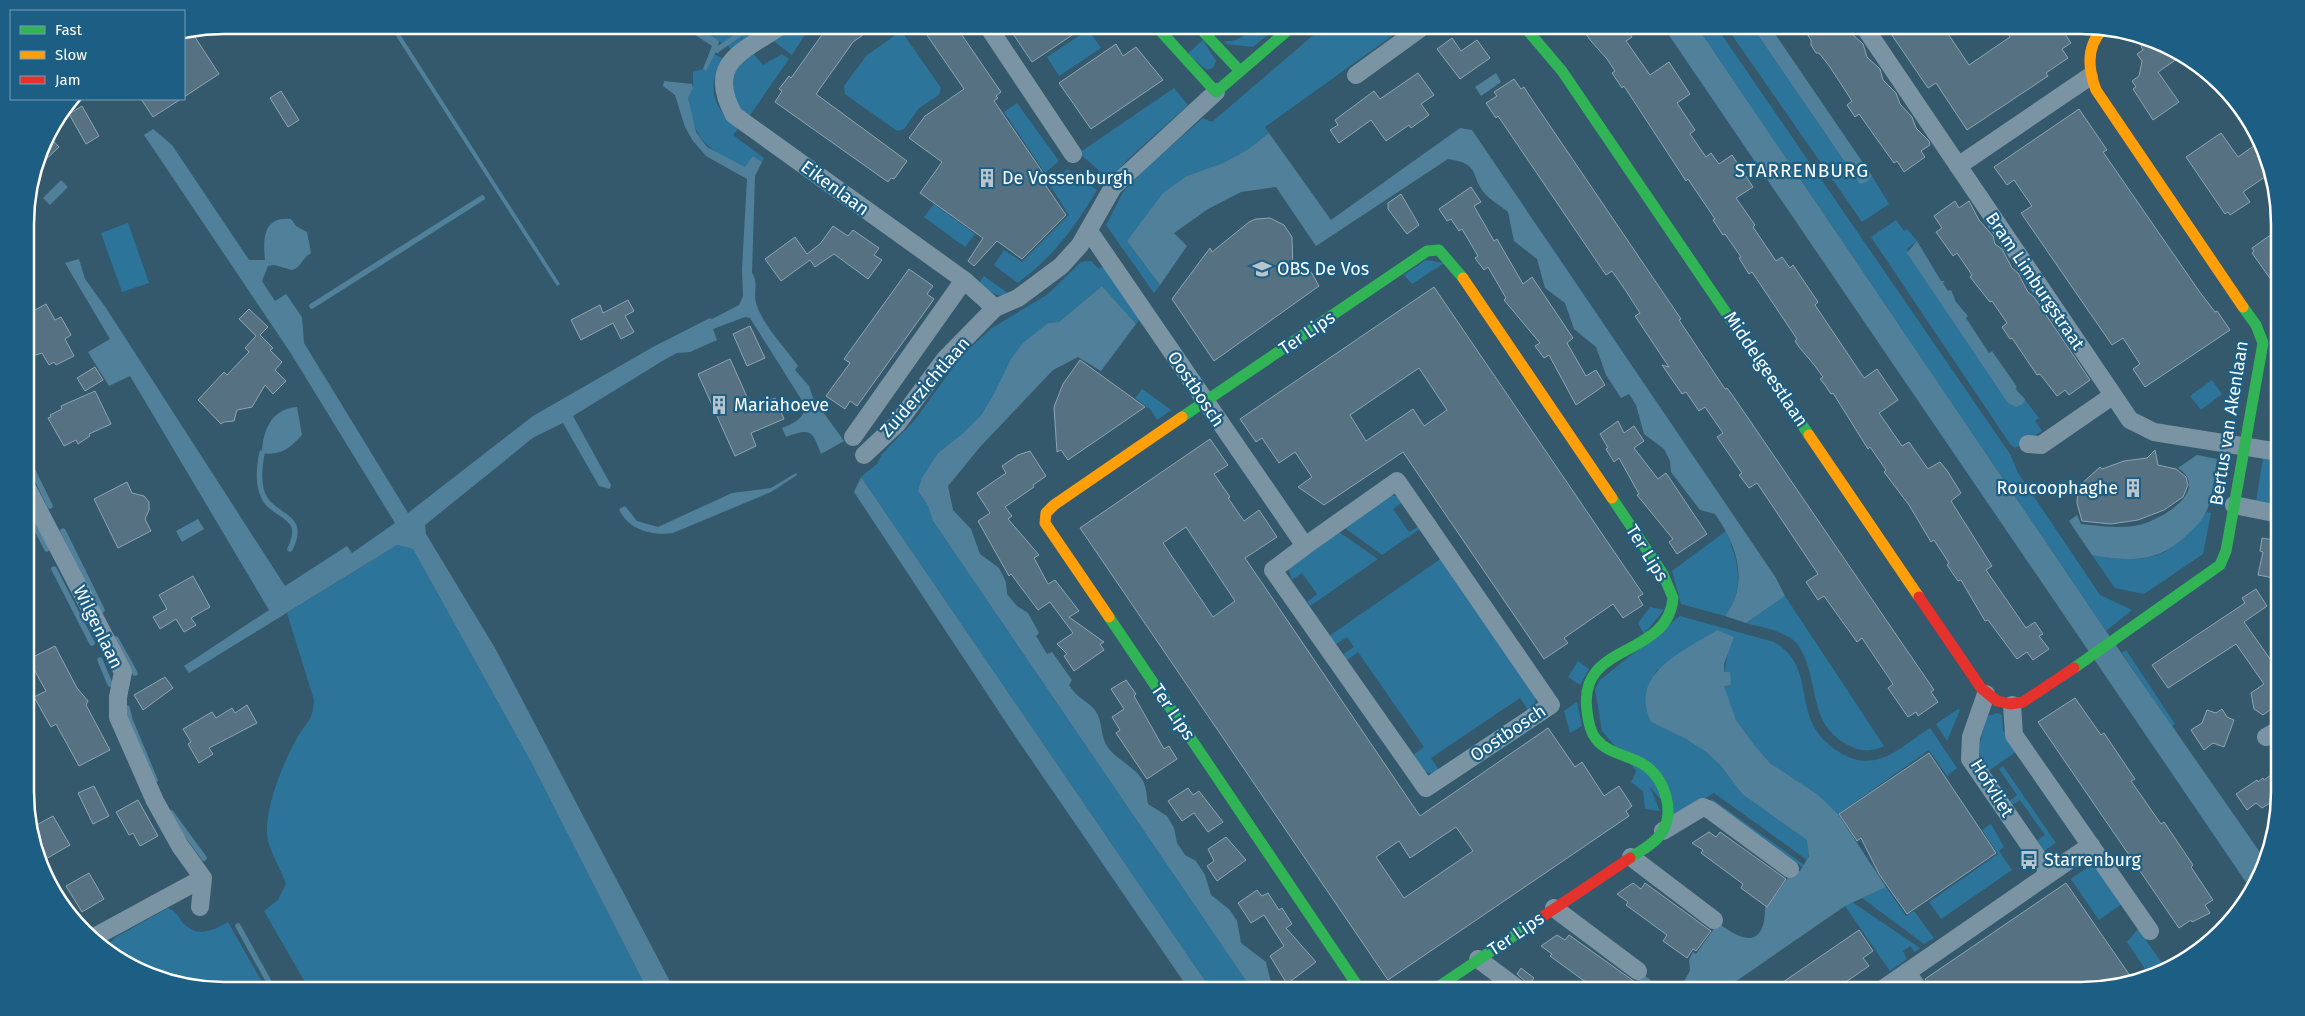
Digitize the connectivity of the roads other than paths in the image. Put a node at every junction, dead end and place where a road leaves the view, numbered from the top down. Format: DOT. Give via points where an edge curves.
graph roads {
  1 [pos="769,34"];
  2 [pos="993,34"];
  3 [pos="1163,34"];
  4 [pos="1205,34"];
  5 [pos="1283,34"];
  6 [pos="1412,34"];
  7 [pos="1531,34"];
  8 [pos="1871,34"];
  9 [pos="2098,34"];
  10 [pos="1240,71"];
  11 [pos="1356,74"];
  12 [pos="2090,77"];
  13 [pos="1216,92"];
  14 [pos="1074,154"];
  15 [pos="1958,166"];
  16 [pos="1089,231"];
  17 [pos="964,280"];
  18 [pos="995,308"];
  19 [pos="2112,396"];
  20 [pos="1205,402"];
  21 [pos="853,437"];
  22 [pos="2028,444"];
  23 [pos="2245,446"];
  24 [pos="2271,451"];
  25 [pos="864,455"];
  26 [pos="34,501"];
  27 [pos="2234,505"];
  28 [pos="2271,512"];
  29 [pos="1305,546"];
  30 [pos="1986,694"];
  31 [pos="2012,705"];
  32 [pos="1663,831"];
  33 [pos="2091,845"];
  34 [pos="1630,857"];
  35 [pos="1790,869"];
  36 [pos="2049,874"];
  37 [pos="203,878"];
  38 [pos="200,907"];
  39 [pos="1554,908"];
  40 [pos="1714,920"];
  41 [pos="2150,931"];
  42 [pos="98,935"];
  43 [pos="1478,959"];
  44 [pos="1638,971"];
  45 [pos="1907,972"];
  46 [pos="1355,982"];
  47 [pos="1445,982"];
  48 [pos="1509,982"];
  49 [pos="1893,982"];
  50 [pos="1914,982"];
  1 -- 17 [label="street, Eikenlaan" via="734,58 724,70 725,98 734,115"];
  2 -- 14 [label="street"];
  3 -- 13 [label="street"];
  4 -- 10 [label="street"];
  5 -- 10 [label="street"];
  6 -- 11 [label="street"];
  7 -- 30 [label="street, Middelgeestlaan" via="1562,71"];
  8 -- 15 [label="street, Bram Limburgstraat"];
  9 -- 12 [label="street" via="2089,60"];
  10 -- 13 [label="street, Zuiderzichtlaan"];
  12 -- 15 [label="street"];
  12 -- 23 [label="street, Bertus van Akenlaan" via="2261,334 2261,362"];
  13 -- 16 [label="street, Zuiderzichtlaan" via="1113,187"];
  15 -- 19 [label="street, Bram Limburgstraat"];
  16 -- 18 [label="street, Zuiderzichtlaan" via="1061,266 1018,298"];
  16 -- 20 [label="street, Oostbosch"];
  17 -- 18 [label="street, Eikenlaan"];
  17 -- 21 [label="street"];
  18 -- 25 [label="street, Zuiderzichtlaan" via="945,359 897,424"];
  19 -- 22 [label="street" via="2041,445"];
  19 -- 23 [label="street, Bram Limburgstraat" via="2130,420 2154,432"];
  20 -- 29 [label="street, Oostbosch"];
  20 -- 32 [label="street, Ter Lips" via="1427,251 1439,250 1449,259 1650,554 1673,598 1666,624 1655,635 1610,655 1597,669 1588,688 1586,707 1591,728 1604,746 1646,767 1659,779 1666,800"];
  20 -- 46 [label="street, Ter Lips" via="1054,505 1046,513 1045,523"];
  23 -- 24 [label="street, Bram Limburgstraat"];
  23 -- 27 [label="street, Bertus van Akenlaan"];
  26 -- 37 [label="street, Wilgenlaan" via="123,672 118,717 155,801 180,846"];
  27 -- 28 [label="street"];
  27 -- 31 [label="street, Bertus van Akenlaan" via="2226,551 2220,565 2023,703"];
  29 -- 29 [label="street, Oostbosch" via="1273,570 1426,788 1551,705 1397,481"];
  30 -- 31 [label="street" via="1997,702"];
  30 -- 36 [label="street, Hofvliet" via="1971,737 1970,759"];
  31 -- 33 [label="street" via="2014,735"];
  32 -- 34 [label="street, Ter Lips"];
  32 -- 35 [label="street, Ter Lips" via="1703,807"];
  33 -- 36 [label="street"];
  33 -- 41 [label="street"];
  34 -- 39 [label="street, Ter Lips"];
  34 -- 40 [label="street"];
  36 -- 45 [label="street"];
  37 -- 38 [label="street"];
  37 -- 42 [label="street"];
  39 -- 43 [label="street, Ter Lips"];
  39 -- 44 [label="street, Ter Lips"];
  43 -- 47 [label="street, Ter Lips"];
  43 -- 48 [label="street, Ter Lips"];
  45 -- 49 [label="street"];
  45 -- 50 [label="street"];
}
